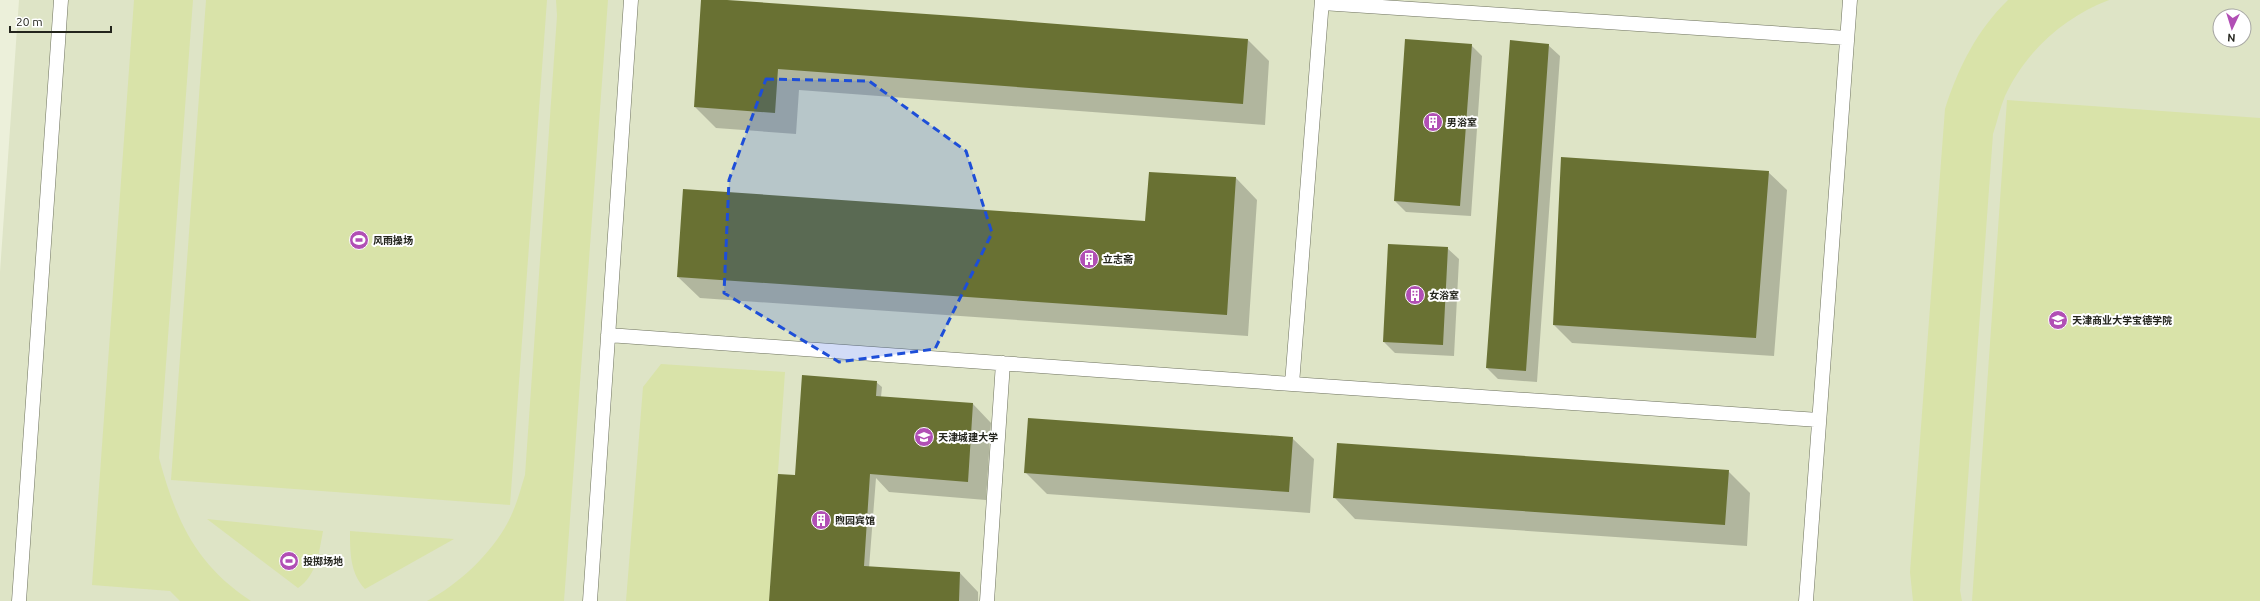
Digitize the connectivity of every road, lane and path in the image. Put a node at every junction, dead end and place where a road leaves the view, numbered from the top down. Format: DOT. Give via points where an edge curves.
graph roads {
  1 [pos="61,0"];
  2 [pos="631,0"];
  3 [pos="1850,0"];
  4 [pos="1322,2"];
  5 [pos="1847,38"];
  6 [pos="608,335"];
  7 [pos="1003,363"];
  8 [pos="1292,384"];
  9 [pos="1819,420"];
  10 [pos="19,601"];
  11 [pos="590,601"];
  12 [pos="987,601"];
  13 [pos="1806,601"];
  1 -- 10 [label="lane"];
  2 -- 6 [label="lane"];
  3 -- 5 [label="lane"];
  4 -- 5 [label="lane"];
  4 -- 8 [label="lane"];
  5 -- 9 [label="lane"];
  6 -- 7 [label="lane"];
  6 -- 11 [label="lane"];
  7 -- 8 [label="lane"];
  7 -- 12 [label="lane"];
  8 -- 9 [label="lane"];
  9 -- 13 [label="lane"];
}
